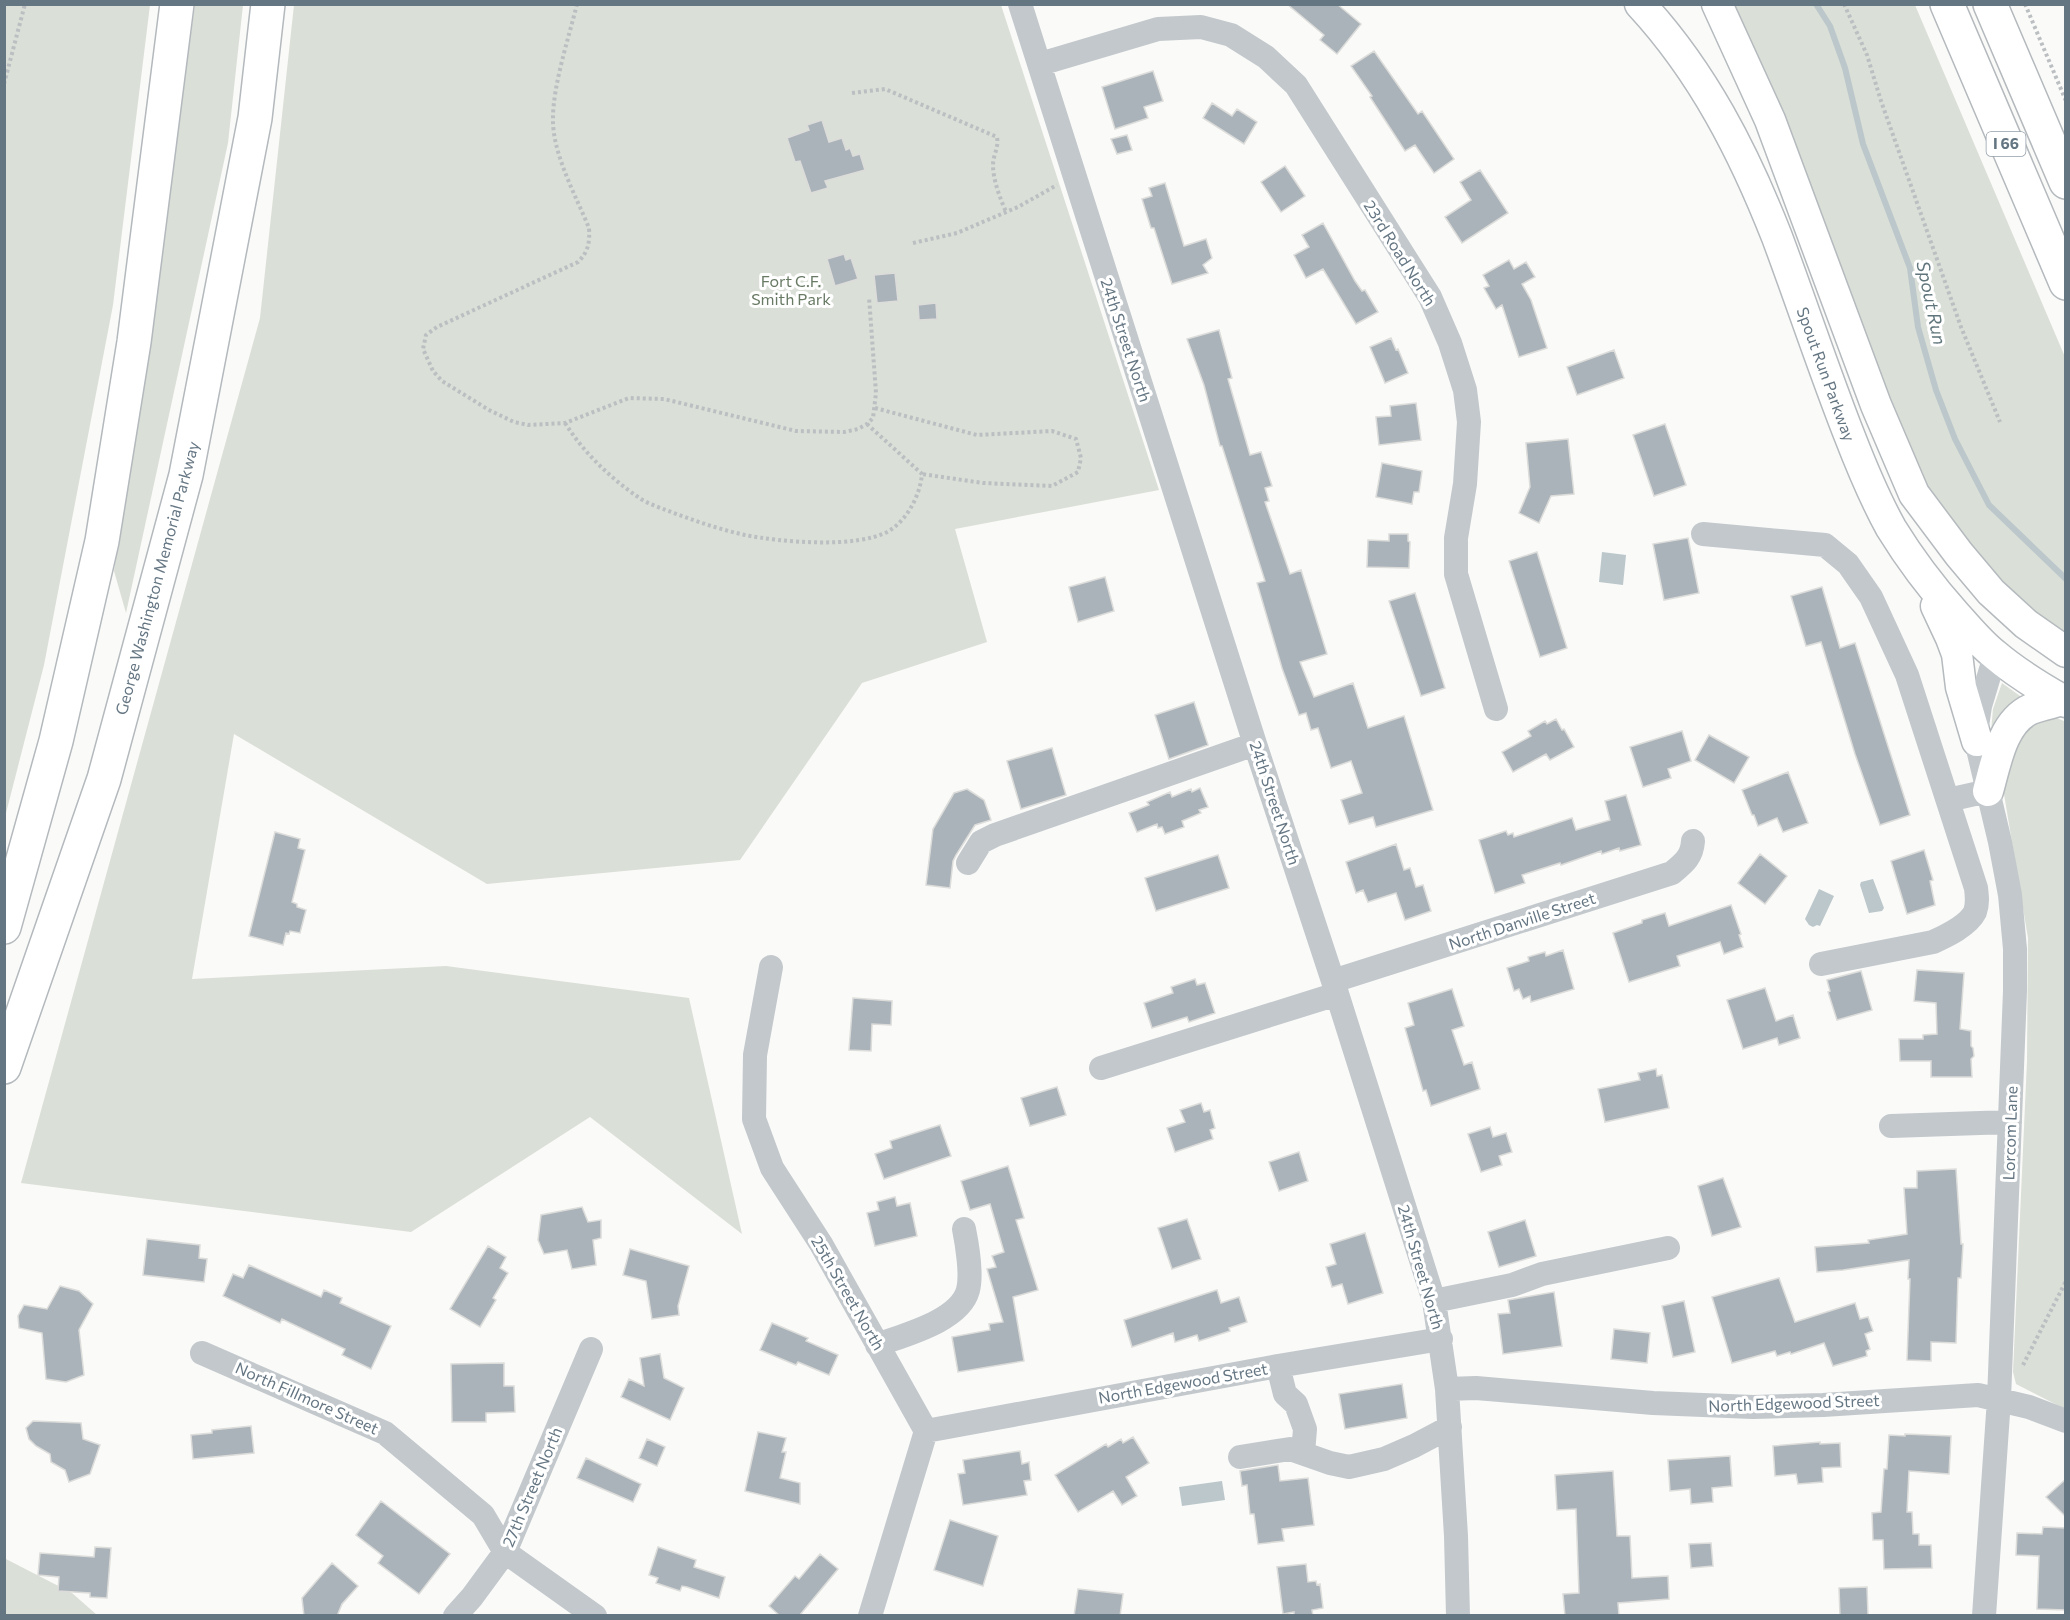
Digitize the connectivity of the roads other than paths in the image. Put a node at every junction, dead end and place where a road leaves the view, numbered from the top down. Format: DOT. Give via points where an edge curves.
graph roads {
  1 [pos="177,4"];
  2 [pos="268,4"];
  3 [pos="1020,4"];
  4 [pos="1640,4"];
  5 [pos="1717,4"];
  6 [pos="1947,4"];
  7 [pos="1990,4"];
  8 [pos="1040,64"];
  9 [pos="2066,182"];
  10 [pos="2066,283"];
  11 [pos="1914,494"];
  12 [pos="1703,534"];
  13 [pos="1916,566"];
  14 [pos="2066,652"];
  15 [pos="1995,656"];
  16 [pos="2066,668"];
  17 [pos="2064,701"];
  18 [pos="1496,709"];
  19 [pos="1977,741"];
  20 [pos="1255,744"];
  21 [pos="1988,790"];
  22 [pos="1948,800"];
  23 [pos="1693,841"];
  24 [pos="968,863"];
  25 [pos="4,927"];
  26 [pos="1821,964"];
  27 [pos="771,967"];
  28 [pos="1335,987"];
  29 [pos="4,1067"];
  30 [pos="1101,1068"];
  31 [pos="2010,1122"];
  32 [pos="1891,1126"];
  33 [pos="964,1229"];
  34 [pos="1668,1248"];
  35 [pos="1434,1301"];
  36 [pos="1441,1339"];
  37 [pos="878,1345"];
  38 [pos="591,1349"];
  39 [pos="202,1353"];
  40 [pos="1278,1366"];
  41 [pos="1447,1389"];
  42 [pos="1999,1399"];
  43 [pos="2066,1421"];
  44 [pos="1450,1427"];
  45 [pos="926,1431"];
  46 [pos="1303,1453"];
  47 [pos="1240,1457"];
  48 [pos="505,1552"];
  49 [pos="455,1616"];
  50 [pos="595,1616"];
  51 [pos="870,1616"];
  52 [pos="1458,1616"];
  53 [pos="1984,1616"];
  1 -- 25 [label="highway" via="134,342 102,541 56,741"];
  2 -- 29 [label="highway, George Washington Memorial Parkway" via="255,118 186,475 104,779"];
  3 -- 8 [label="street, 24th Street North"];
  4 -- 13 [label="main road, Spout Run Parkway" via="1696,74 1734,140 1777,238 1869,484"];
  5 -- 11 [label="main road" via="1770,120 1876,405"];
  6 -- 10 [label="highway, I 66"];
  7 -- 9 [label="highway, I 66"];
  8 -- 18 [label="street, 23rd Road North" via="1158,29 1201,27 1231,35 1266,57 1296,85 1430,297 1450,343 1465,390 1469,422 1456,538 1456,574"];
  8 -- 20 [label="street, 24th Street North"];
  11 -- 14 [label="main road" via="1991,592 2026,624"];
  11 -- 15 [label="main road" via="1936,540 1986,609 1994,629"];
  12 -- 22 [label="street" via="1825,545 1848,564 1871,597 1907,675"];
  13 -- 15 [label="main road, Spout Run Parkway"];
  13 -- 19 [label="main road" via="1952,638"];
  15 -- 16 [label="main road" via="2008,649 2022,649"];
  15 -- 17 [label="main road, Spout Run Parkway"];
  15 -- 19 [label="street, Lorcom Lane" via="1980,706"];
  17 -- 21 [label="main road" via="2033,708 2013,723"];
  19 -- 21 [label="street, Lorcom Lane"];
  20 -- 24 [label="street" via="995,835 981,842"];
  20 -- 28 [label="street, 24th Street North"];
  21 -- 22 [label="street"];
  21 -- 31 [label="street, Lorcom Lane" via="2007,877 2014,932"];
  22 -- 26 [label="street" via="1976,888 1974,913 1949,935 1933,942"];
  23 -- 28 [label="street, North Danville Street" via="1687,861 1672,873"];
  27 -- 37 [label="street, 25th Street North" via="755,1055 754,1119 772,1168"];
  28 -- 30 [label="street, North Danville Street"];
  28 -- 35 [label="street, 24th Street North"];
  31 -- 32 [label="street"];
  31 -- 42 [label="street, Lorcom Lane"];
  33 -- 37 [label="street" via="968,1291 958,1306 942,1320"];
  34 -- 35 [label="street"];
  35 -- 36 [label="street, 24th Street North"];
  36 -- 40 [label="street, North Edgewood Street"];
  36 -- 41 [label="street, 24th Street North"];
  37 -- 45 [label="street, 25th Street North"];
  38 -- 48 [label="street, 27th Street North"];
  39 -- 48 [label="street, North Fillmore Street" via="385,1432 483,1515"];
  40 -- 45 [label="street, North Edgewood Street"];
  40 -- 46 [label="street" via="1285,1394 1296,1404 1305,1429"];
  41 -- 42 [label="street, North Edgewood Street" via="1719,1407 1969,1395"];
  41 -- 44 [label="street, 24th Street North"];
  42 -- 43 [label="street, North Edgewood Street"];
  42 -- 53 [label="street, Lorcom Lane"];
  44 -- 46 [label="street" via="1384,1459 1349,1467"];
  44 -- 52 [label="street, 24th Street North"];
  45 -- 51 [label="street"];
  46 -- 47 [label="street" via="1290,1449"];
  48 -- 49 [label="street, 27th Street North"];
  48 -- 50 [label="street, North Fillmore Street"];
}
